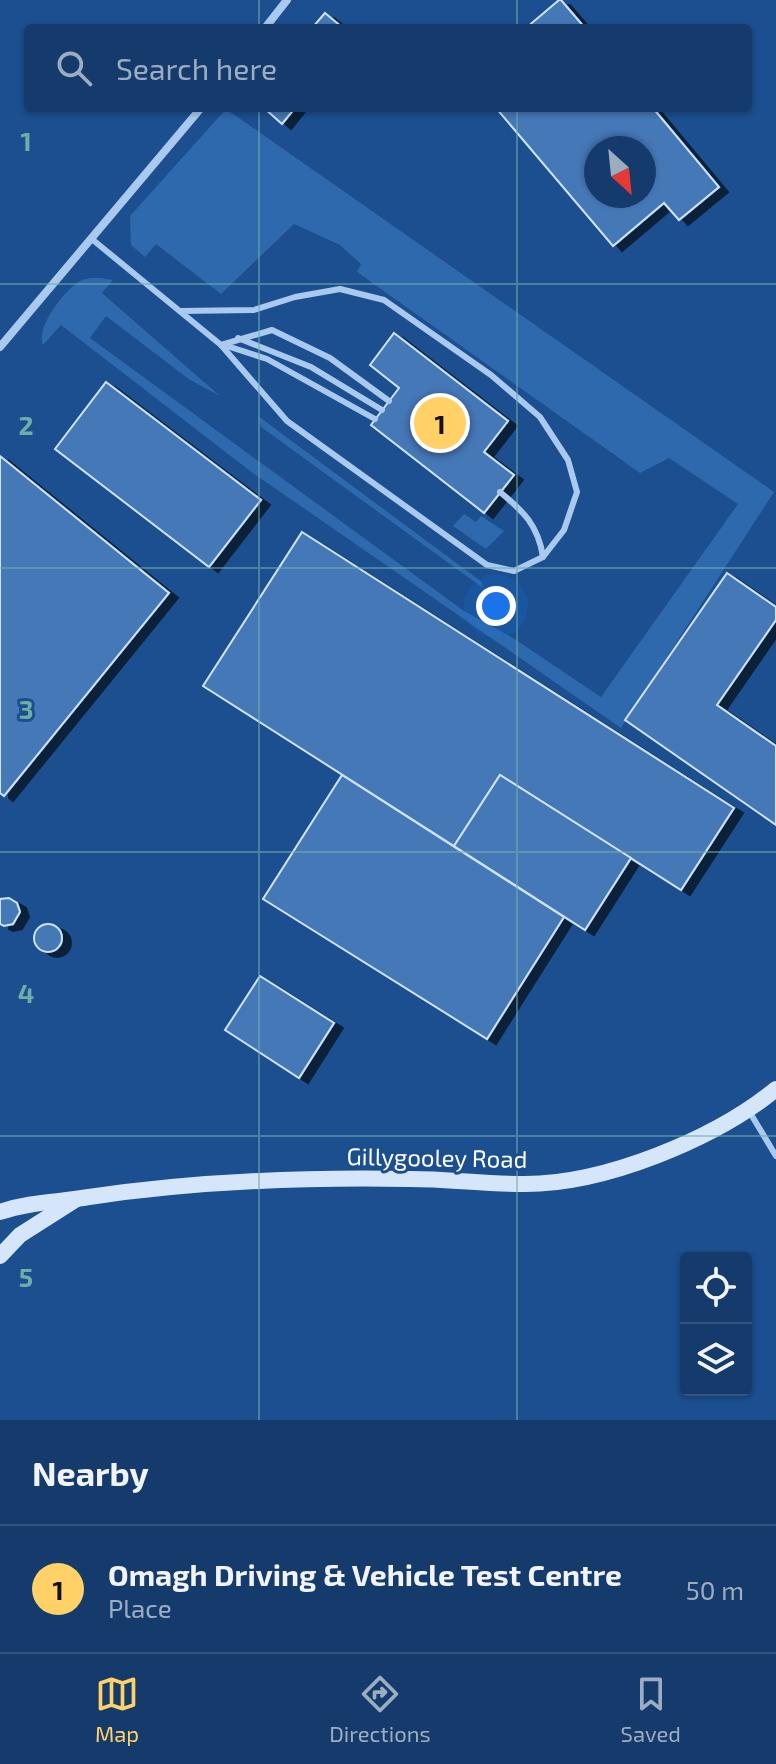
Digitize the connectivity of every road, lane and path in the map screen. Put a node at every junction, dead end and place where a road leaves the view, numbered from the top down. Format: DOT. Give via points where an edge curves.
graph roads {
  1 [pos="287,0"];
  2 [pos="268,24"];
  3 [pos="198,112"];
  4 [pos="93,240"];
  5 [pos="180,311"];
  6 [pos="238,338"];
  7 [pos="221,345"];
  8 [pos="0,347"];
  9 [pos="389,401"];
  10 [pos="382,410"];
  11 [pos="375,419"];
  12 [pos="500,492"];
  13 [pos="543,557"];
  14 [pos="776,1089"];
  15 [pos="749,1111"];
  16 [pos="776,1156"];
  17 [pos="77,1199"];
  18 [pos="0,1212"];
  19 [pos="0,1256"];
  1 -- 2 [label="street"];
  3 -- 4 [label="street"];
  4 -- 5 [label="lane"];
  4 -- 8 [label="street"];
  5 -- 7 [label="lane"];
  5 -- 13 [label="lane" via="254,310 340,289 384,300 491,375 540,417 568,460 577,492 564,530"];
  6 -- 7 [label="lane"];
  6 -- 9 [label="lane" via="272,330 330,358"];
  6 -- 10 [label="lane" via="311,367"];
  7 -- 11 [label="lane" via="267,359"];
  7 -- 13 [label="lane" via="287,421 487,565 514,571"];
  12 -- 13 [label="lane" via="540,533"];
  14 -- 15 [label="main road, Gillygooley Road"];
  15 -- 16 [label="lane"];
  15 -- 17 [label="main road, Gillygooley Road" via="706,1134 600,1173 528,1184 411,1179 184,1183"];
  17 -- 18 [label="main road, Gillygooley Road"];
  17 -- 19 [label="main road, Gillygooley Road" via="20,1235"];
}
